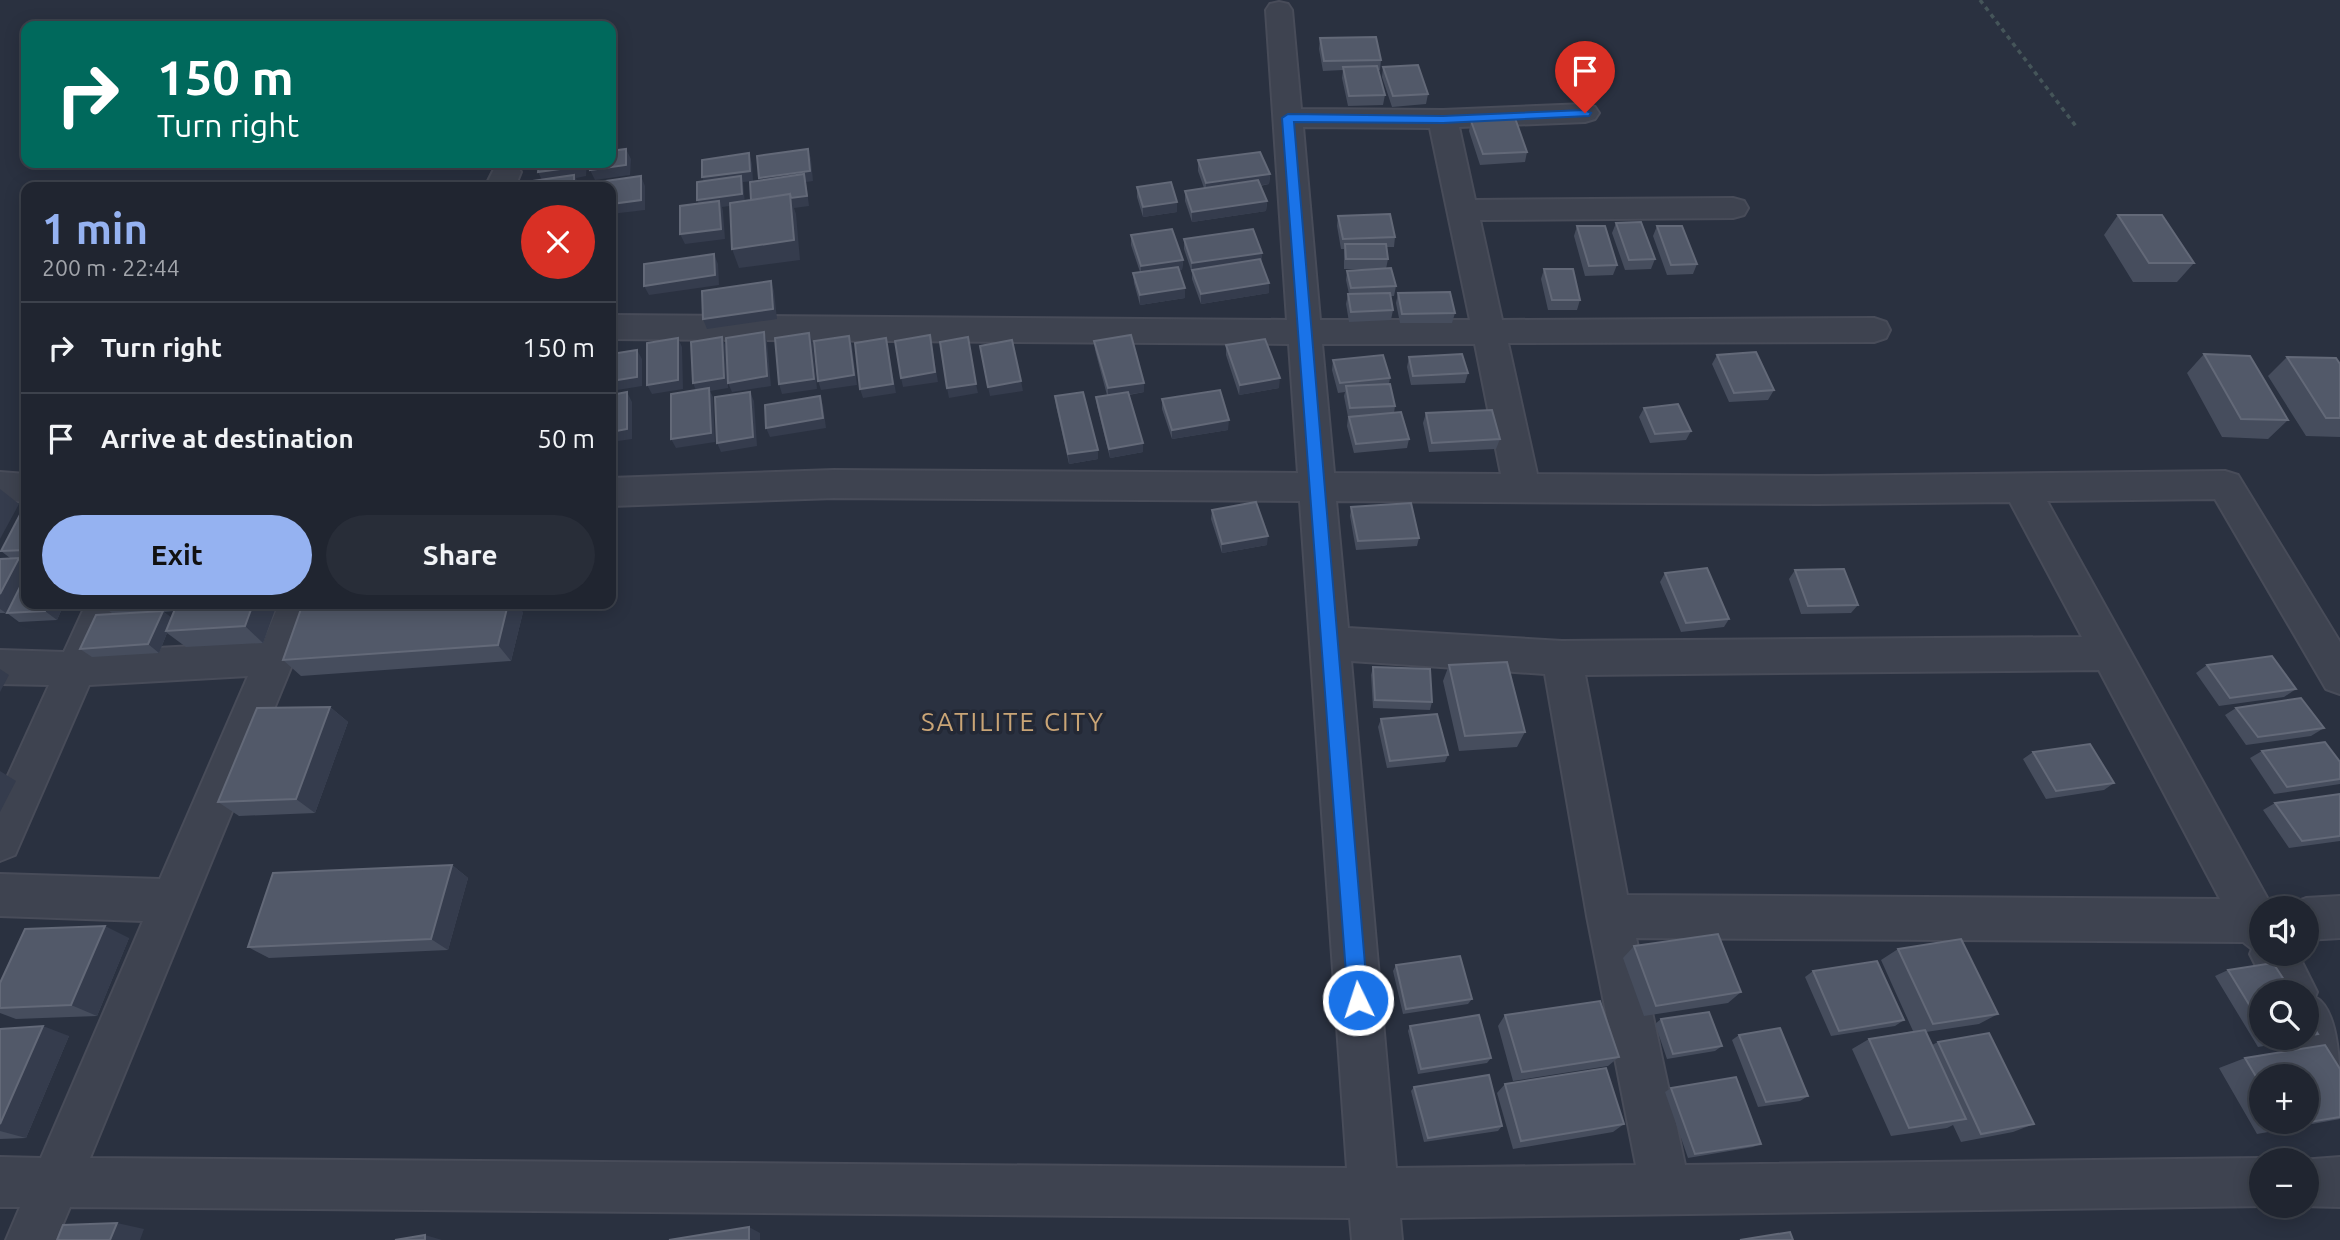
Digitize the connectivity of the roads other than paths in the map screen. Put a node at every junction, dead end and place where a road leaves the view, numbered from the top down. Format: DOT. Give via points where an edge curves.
graph roads {
  1 [pos="1279,10"];
  2 [pos="1585,113"];
  3 [pos="1288,118"];
  4 [pos="1443,119"];
  5 [pos="1733,208"];
  6 [pos="1463,211"];
  7 [pos="616,327"];
  8 [pos="1874,330"];
  9 [pos="1490,332"];
  10 [pos="1306,333"];
  11 [pos="0,486"];
  12 [pos="1319,487"];
  13 [pos="21,488"];
  14 [pos="1522,488"];
  15 [pos="2021,488"];
  16 [pos="616,492"];
  17 [pos="103,609"];
  18 [pos="296,609"];
  19 [pos="1331,643"];
  20 [pos="2110,653"];
  21 [pos="275,658"];
  22 [pos="1562,658"];
  23 [pos="0,667"];
  24 [pos="76,669"];
  25 [pos="2340,677"];
  26 [pos="0,841"];
  27 [pos="0,895"];
  28 [pos="174,901"];
  29 [pos="2249,906"];
  30 [pos="1609,916"];
  31 [pos="2340,917"];
  32 [pos="2319,918"];
  33 [pos="2249,932"];
  34 [pos="2319,1039"];
  35 [pos="2340,1077"];
  36 [pos="0,1182"];
  37 [pos="2319,1182"];
  38 [pos="2340,1182"];
  39 [pos="56,1183"];
  40 [pos="2249,1183"];
  41 [pos="1666,1190"];
  42 [pos="1375,1217"];
  43 [pos="31,1240"];
  1 -- 3 [label="street"];
  2 -- 4 [label="street"];
  3 -- 4 [label="street"];
  3 -- 10 [label="street"];
  4 -- 6 [label="street"];
  5 -- 6 [label="street"];
  6 -- 9 [label="street"];
  7 -- 10 [label="street"];
  8 -- 9 [label="street"];
  9 -- 10 [label="street"];
  9 -- 14 [label="street"];
  10 -- 12 [label="street"];
  11 -- 13 [label="street"];
  12 -- 14 [label="street"];
  12 -- 16 [label="street" via="834,484"];
  12 -- 19 [label="street"];
  14 -- 15 [label="street"];
  15 -- 20 [label="street"];
  15 -- 25 [label="street" via="2225,485"];
  17 -- 24 [label="street"];
  18 -- 21 [label="street"];
  19 -- 22 [label="street"];
  19 -- 42 [label="street"];
  20 -- 22 [label="street"];
  20 -- 29 [label="street"];
  21 -- 24 [label="street"];
  21 -- 28 [label="street"];
  22 -- 30 [label="street"];
  23 -- 24 [label="street"];
  24 -- 26 [label="street"];
  27 -- 28 [label="street"];
  28 -- 39 [label="street"];
  30 -- 33 [label="street"];
  30 -- 41 [label="street"];
  31 -- 32 [label="street"];
  34 -- 35 [label="street"];
  36 -- 39 [label="street"];
  37 -- 38 [label="street"];
  39 -- 42 [label="street"];
  39 -- 43 [label="street"];
  40 -- 41 [label="street"];
  41 -- 42 [label="street"];
}
